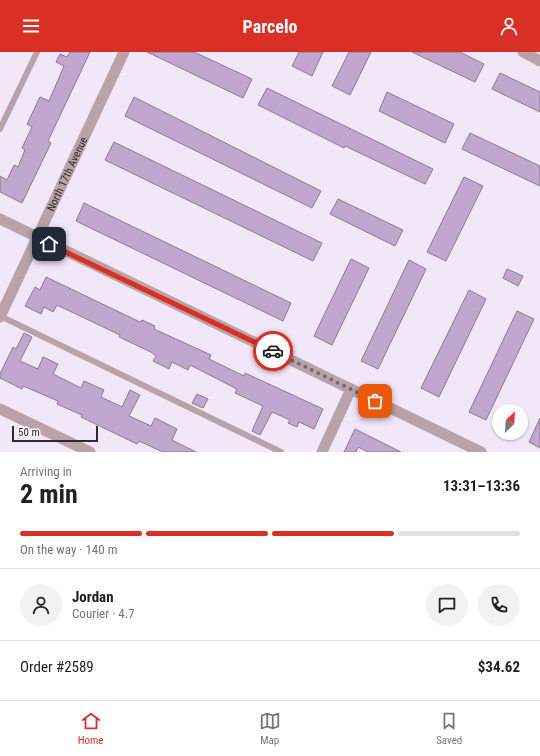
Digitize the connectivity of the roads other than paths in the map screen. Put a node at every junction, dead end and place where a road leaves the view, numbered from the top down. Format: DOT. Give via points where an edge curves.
graph roads {
  1 [pos="37,52"];
  2 [pos="124,52"];
  3 [pos="522,52"];
  4 [pos="540,60"];
  5 [pos="0,129"];
  6 [pos="0,219"];
  7 [pos="37,238"];
  8 [pos="0,316"];
  9 [pos="351,389"];
  10 [pos="0,409"];
  11 [pos="90,452"];
  12 [pos="281,452"];
  13 [pos="322,452"];
  14 [pos="481,452"];
  1 -- 5 [label="lane"];
  2 -- 7 [label="street, North 17th Avenue"];
  3 -- 4 [label="street"];
  6 -- 7 [label="street"];
  7 -- 8 [label="street, North 17th Avenue"];
  7 -- 9 [label="street"];
  8 -- 12 [label="lane"];
  9 -- 13 [label="street"];
  9 -- 14 [label="street"];
  10 -- 11 [label="street"];
}
